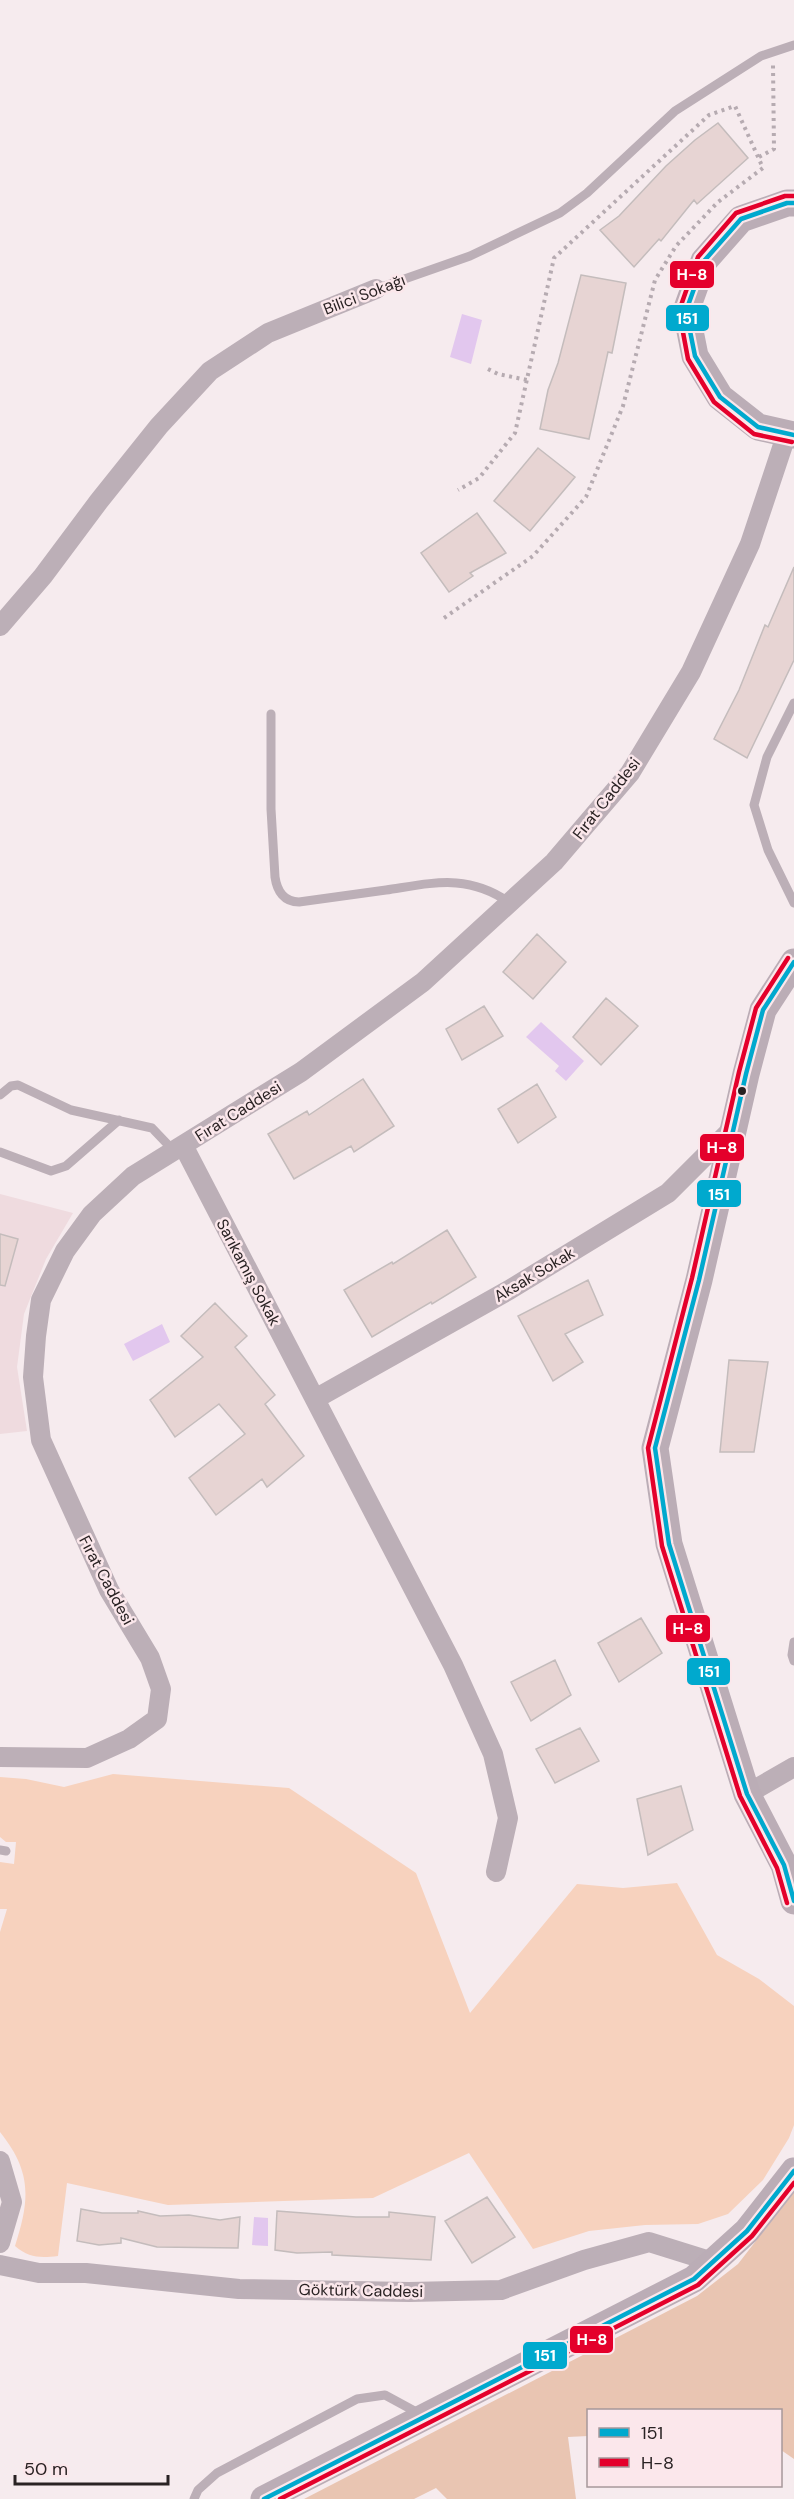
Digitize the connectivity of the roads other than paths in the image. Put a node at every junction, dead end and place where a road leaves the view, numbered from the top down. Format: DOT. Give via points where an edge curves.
graph roads {
  1 [pos="794,45"];
  2 [pos="794,203"];
  3 [pos="376,289"];
  4 [pos="791,434"];
  5 [pos="0,626"];
  6 [pos="794,703"];
  7 [pos="271,714"];
  8 [pos="510,903"];
  9 [pos="794,903"];
  10 [pos="794,962"];
  11 [pos="0,1095"];
  12 [pos="119,1120"];
  13 [pos="735,1126"];
  14 [pos="178,1148"];
  15 [pos="0,1152"];
  16 [pos="315,1399"];
  17 [pos="794,1642"];
  18 [pos="794,1661"];
  19 [pos="0,1757"];
  20 [pos="794,1767"];
  21 [pos="747,1794"];
  22 [pos="496,1872"];
  23 [pos="794,1901"];
  24 [pos="0,2161"];
  25 [pos="794,2171"];
  26 [pos="0,2243"];
  27 [pos="713,2262"];
  28 [pos="0,2265"];
  29 [pos="427,2417"];
  30 [pos="194,2499"];
  31 [pos="264,2499"];
  1 -- 3 [label="lane, Bilici Sokağı" via="738,70 675,111 560,213 470,256"];
  2 -- 4 [label="street" via="741,219 704,261 686,311 695,356 720,397 758,427"];
  3 -- 5 [label="street, Bilici Sokağı" via="268,333 210,372 159,426"];
  4 -- 8 [label="street, Fırat Caddesi" via="750,544 691,672 630,772 554,862"];
  6 -- 9 [label="lane" via="767,757 754,805 768,850"];
  7 -- 8 [label="lane" via="275,877 283,897 299,902 451,881 478,886"];
  8 -- 14 [label="street, Fırat Caddesi" via="423,982 301,1072"];
  10 -- 13 [label="street" via="763,1010"];
  11 -- 12 [label="lane" via="18,1085 71,1110"];
  12 -- 14 [label="lane" via="152,1128"];
  12 -- 15 [label="lane" via="59,1169 51,1171"];
  13 -- 16 [label="street, Aksak Sokak" via="668,1193 509,1290"];
  13 -- 21 [label="street" via="655,1448 669,1544"];
  14 -- 16 [label="street, Sarıkamış Sokak"];
  14 -- 19 [label="street, Fırat Caddesi" via="133,1176 92,1214 65,1251 41,1300 33,1377 41,1440 109,1590 150,1658 161,1689 157,1719 129,1739 87,1758"];
  16 -- 22 [label="street, Sarıkamış Sokak" via="453,1665 493,1754 508,1818"];
  17 -- 18 [label="lane"];
  20 -- 21 [label="street"];
  21 -- 23 [label="street" via="784,1865"];
  24 -- 26 [label="street" via="12,2202"];
  25 -- 27 [label="street" via="747,2231"];
  27 -- 28 [label="street, Göktürk Caddesi" via="649,2242 501,2290 410,2292 239,2289 39,2272"];
  27 -- 29 [label="street" via="694,2279"];
  29 -- 30 [label="lane" via="385,2395 357,2399 217,2473"];
  29 -- 31 [label="street"];
}
